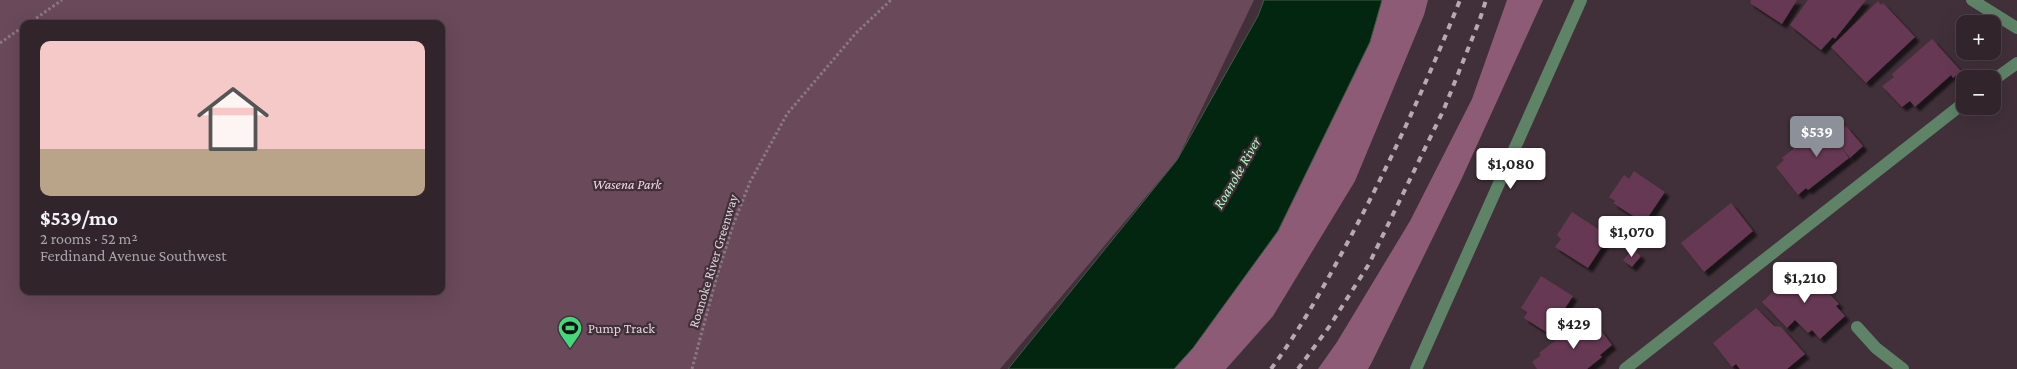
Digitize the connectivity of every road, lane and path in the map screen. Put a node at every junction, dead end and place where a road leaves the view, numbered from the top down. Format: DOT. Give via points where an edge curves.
graph roads {
  1 [pos="62,0"];
  2 [pos="891,0"];
  3 [pos="1582,0"];
  4 [pos="1972,0"];
  5 [pos="34,20"];
  6 [pos="2017,28"];
  7 [pos="20,29"];
  8 [pos="0,43"];
  9 [pos="2017,63"];
  10 [pos="2001,75"];
  11 [pos="1956,109"];
  12 [pos="1857,328"];
  13 [pos="1419,367"];
  14 [pos="692,369"];
  15 [pos="1625,369"];
  16 [pos="1903,369"];
  1 -- 5 [label="path"];
  2 -- 14 [label="path, Roanoke River Greenway" via="856,33 787,114 750,182 716,279"];
  3 -- 13 [label="street"];
  4 -- 6 [label="street"];
  7 -- 8 [label="path"];
  9 -- 10 [label="street"];
  11 -- 15 [label="street"];
  12 -- 16 [label="street"];
}
